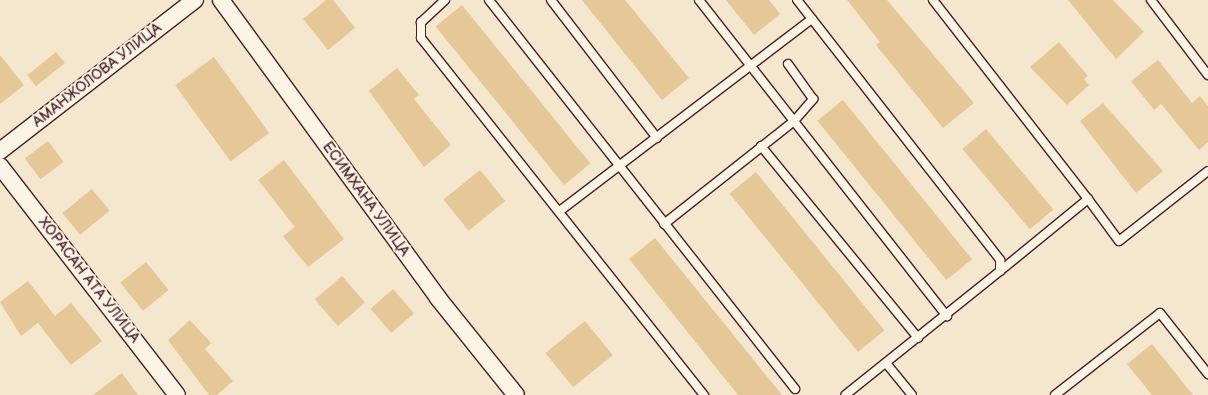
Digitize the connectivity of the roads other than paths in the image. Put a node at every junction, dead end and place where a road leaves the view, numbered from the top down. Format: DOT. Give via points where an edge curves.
graph roads {
  1 [pos="195,0"];
  2 [pos="221,0"];
  3 [pos="444,0"];
  4 [pos="489,0"];
  5 [pos="550,0"];
  6 [pos="700,0"];
  7 [pos="797,0"];
  8 [pos="933,0"];
  9 [pos="1151,0"];
  10 [pos="812,19"];
  11 [pos="788,64"];
  12 [pos="753,66"];
  13 [pos="1208,75"];
  14 [pos="795,120"];
  15 [pos="657,138"];
  16 [pos="761,146"];
  17 [pos="0,151"];
  18 [pos="0,166"];
  19 [pos="618,167"];
  20 [pos="1208,171"];
  21 [pos="1088,199"];
  22 [pos="561,210"];
  23 [pos="664,224"];
  24 [pos="1000,271"];
  25 [pos="947,316"];
  26 [pos="918,338"];
  27 [pos="886,363"];
  28 [pos="1208,374"];
  29 [pos="795,389"];
  30 [pos="177,395"];
  31 [pos="516,395"];
  32 [pos="704,395"];
  33 [pos="845,395"];
  34 [pos="912,395"];
  35 [pos="1055,395"];
  1 -- 17 [label="street, АМАНЖОЛОВА УЛИЦА"];
  2 -- 31 [label="street, ЕСИМХАНА УЛИЦА" via="438,298"];
  3 -- 22 [label="lane" via="421,22 421,38"];
  4 -- 19 [label="lane"];
  5 -- 15 [label="lane"];
  6 -- 12 [label="lane"];
  7 -- 10 [label="lane"];
  8 -- 21 [label="lane"];
  9 -- 13 [label="lane"];
  10 -- 12 [label="lane"];
  10 -- 24 [label="lane" via="1000,260"];
  11 -- 14 [label="lane" via="814,99"];
  12 -- 14 [label="lane"];
  12 -- 15 [label="lane"];
  14 -- 16 [label="lane"];
  14 -- 25 [label="lane"];
  15 -- 19 [label="lane"];
  16 -- 23 [label="lane"];
  16 -- 26 [label="lane"];
  18 -- 30 [label="street, ХОРАСАН АТА УЛИЦА"];
  19 -- 22 [label="lane"];
  19 -- 23 [label="lane"];
  20 -- 21 [label="lane" via="1118,240"];
  21 -- 24 [label="lane"];
  22 -- 32 [label="lane"];
  23 -- 29 [label="lane"];
  24 -- 25 [label="lane"];
  25 -- 26 [label="lane"];
  26 -- 27 [label="lane"];
  27 -- 33 [label="lane"];
  27 -- 34 [label="lane"];
  28 -- 35 [label="lane" via="1160,313"];
}
